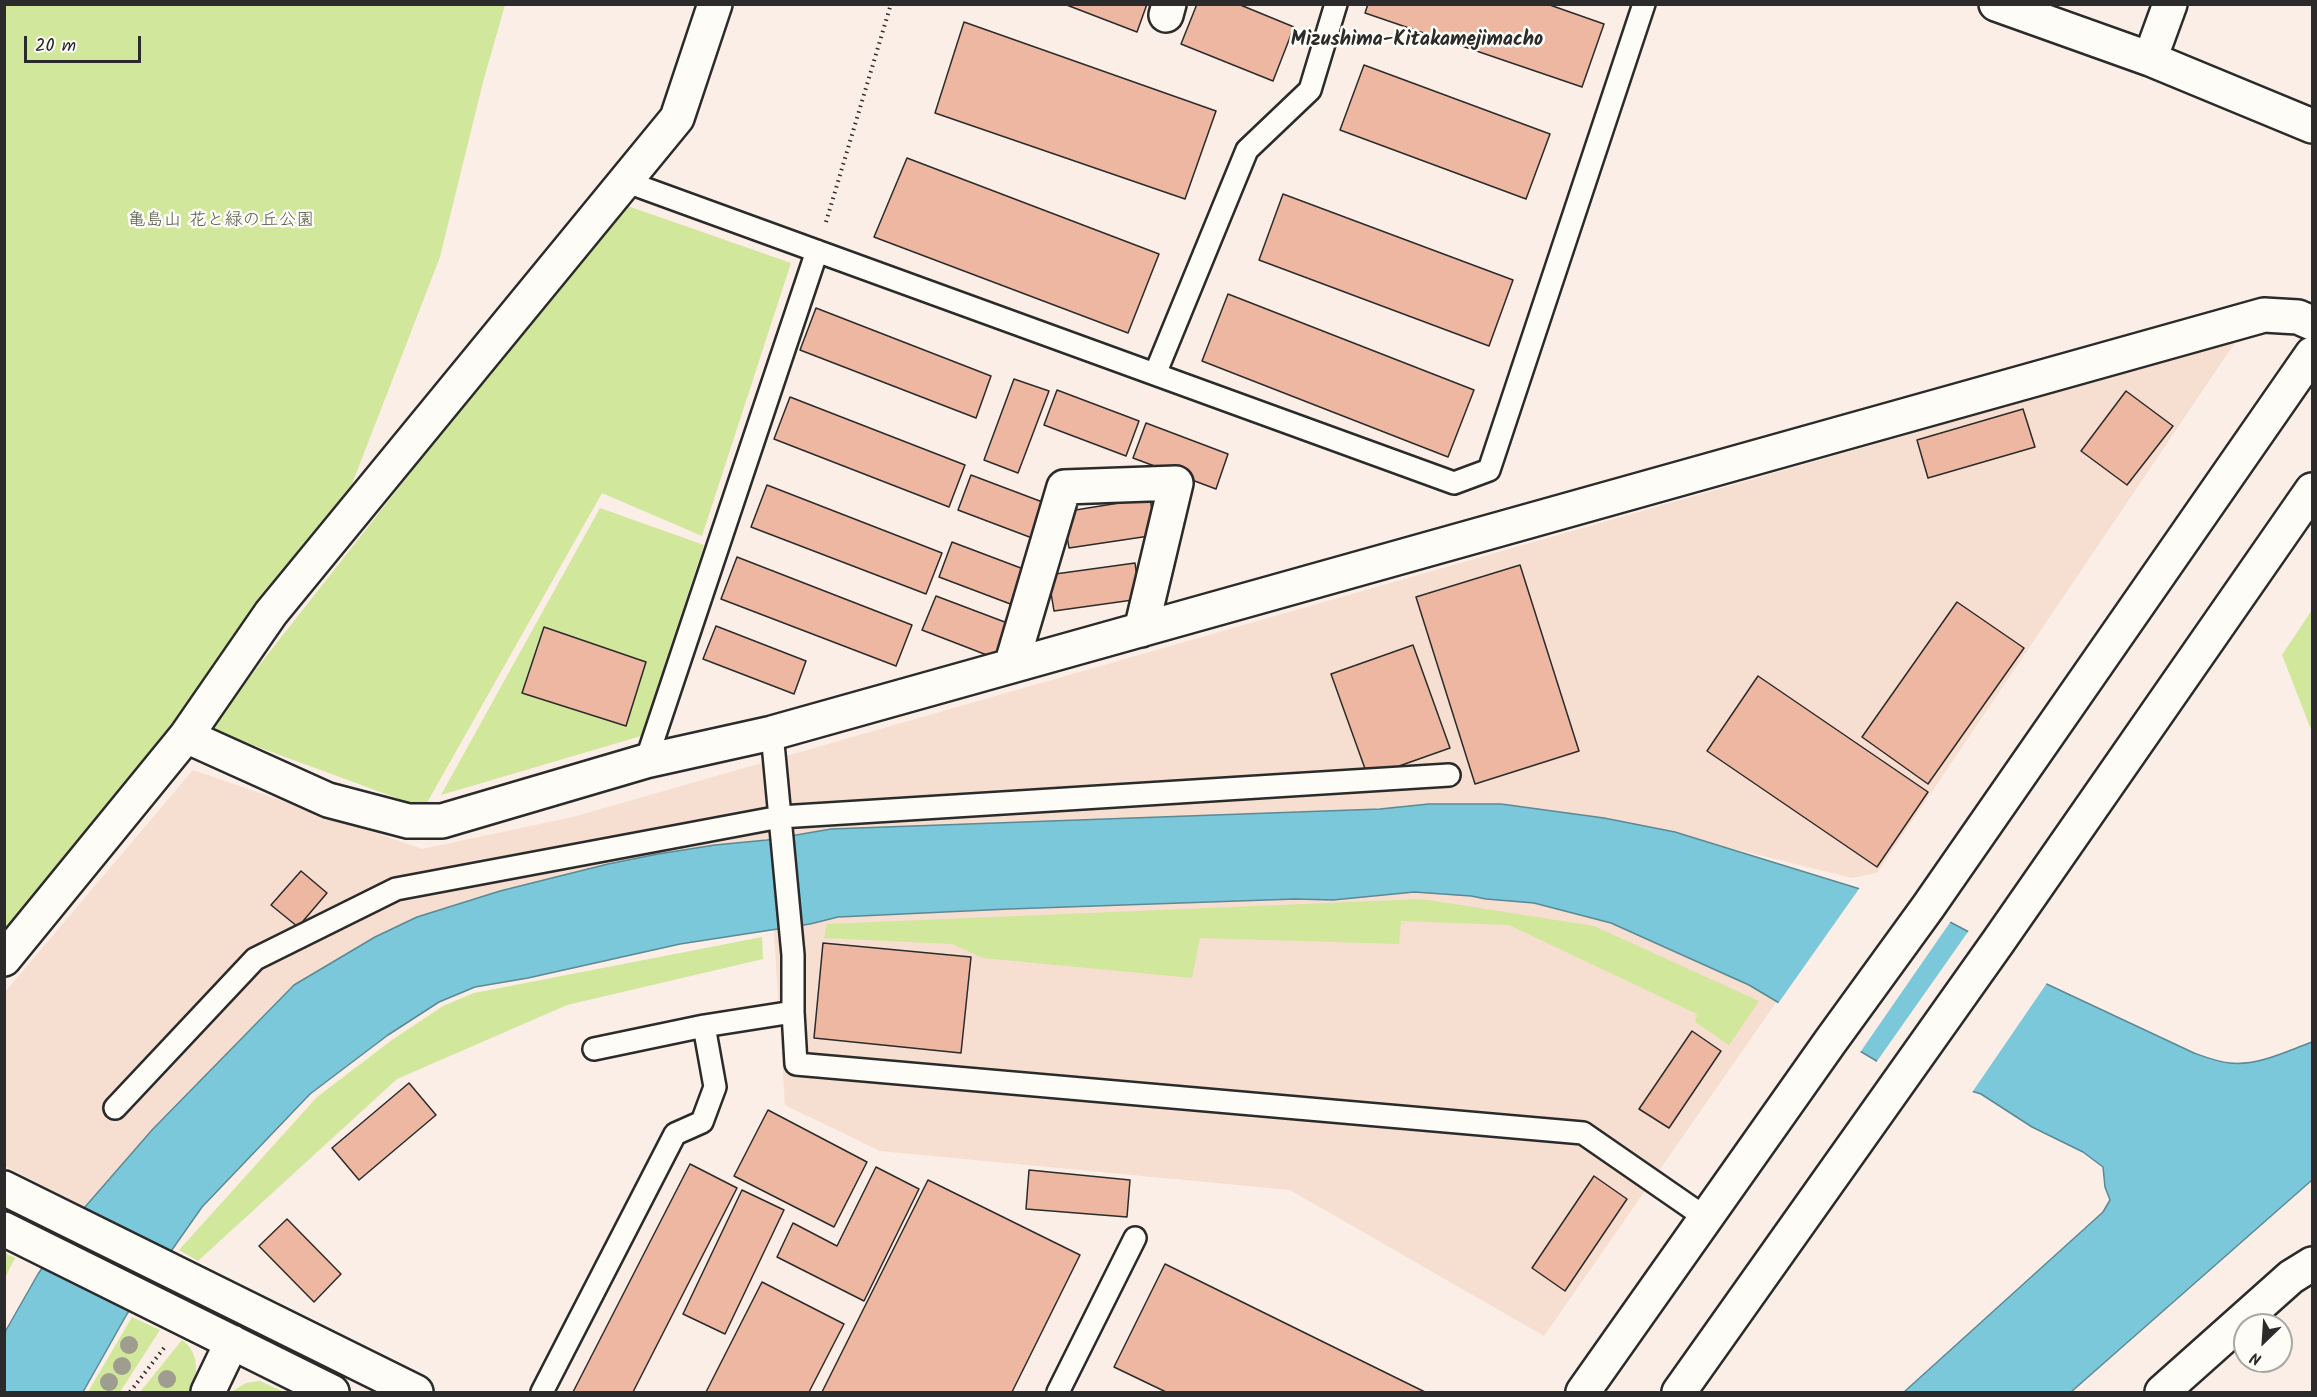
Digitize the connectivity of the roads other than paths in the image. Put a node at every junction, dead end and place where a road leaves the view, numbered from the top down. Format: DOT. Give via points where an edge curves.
graph roads {
  1 [pos="715,4"];
  2 [pos="1336,4"];
  3 [pos="1644,4"];
  4 [pos="1995,4"];
  5 [pos="2170,4"];
  6 [pos="2151,58"];
  7 [pos="2313,126"];
  8 [pos="627,182"];
  9 [pos="817,251"];
  10 [pos="2313,323"];
  11 [pos="2313,354"];
  12 [pos="1155,374"];
  13 [pos="2313,490"];
  14 [pos="1141,630"];
  15 [pos="1011,666"];
  16 [pos="772,733"];
  17 [pos="186,736"];
  18 [pos="646,761"];
  19 [pos="1449,775"];
  20 [pos="781,822"];
  21 [pos="4,959"];
  22 [pos="793,1012"];
  23 [pos="704,1026"];
  24 [pos="594,1049"];
  25 [pos="115,1108"];
  26 [pos="4,1188"];
  27 [pos="1706,1218"];
  28 [pos="4,1229"];
  29 [pos="1135,1238"];
  30 [pos="2313,1264"];
  31 [pos="232,1342"];
  32 [pos="1062,1391"];
  33 [pos="208,1392"];
  34 [pos="332,1392"];
  35 [pos="416,1392"];
  36 [pos="542,1392"];
  37 [pos="1583,1392"];
  38 [pos="1679,1392"];
  39 [pos="2162,1392"];
  1 -- 8 [label="street" via="677,118"];
  2 -- 12 [label="lane" via="1310,90 1247,150"];
  3 -- 12 [label="lane" via="1490,470 1454,483"];
  4 -- 6 [label="street"];
  5 -- 6 [label="street"];
  6 -- 7 [label="street"];
  8 -- 9 [label="lane"];
  8 -- 17 [label="street" via="271,613"];
  9 -- 12 [label="lane"];
  9 -- 18 [label="lane"];
  10 -- 14 [label="street" via="2298,317 2264,315"];
  11 -- 27 [label="street"];
  13 -- 38 [label="street"];
  14 -- 15 [label="street"];
  14 -- 15 [label="street" via="1176,483 1064,487"];
  15 -- 16 [label="street"];
  16 -- 18 [label="street"];
  16 -- 20 [label="lane"];
  17 -- 18 [label="street" via="328,800 408,820 442,821"];
  17 -- 21 [label="street"];
  19 -- 20 [label="lane"];
  20 -- 22 [label="lane" via="793,955"];
  20 -- 25 [label="lane" via="396,889 255,959"];
  22 -- 23 [label="lane"];
  22 -- 27 [label="lane" via="796,1064 1583,1133"];
  23 -- 24 [label="lane"];
  23 -- 36 [label="lane" via="715,1087 702,1122 675,1134"];
  26 -- 35 [label="street"];
  27 -- 37 [label="street"];
  28 -- 31 [label="street"];
  29 -- 32 [label="lane"];
  30 -- 39 [label="street" via="2291,1277"];
  31 -- 33 [label="street"];
  31 -- 34 [label="street"];
}
